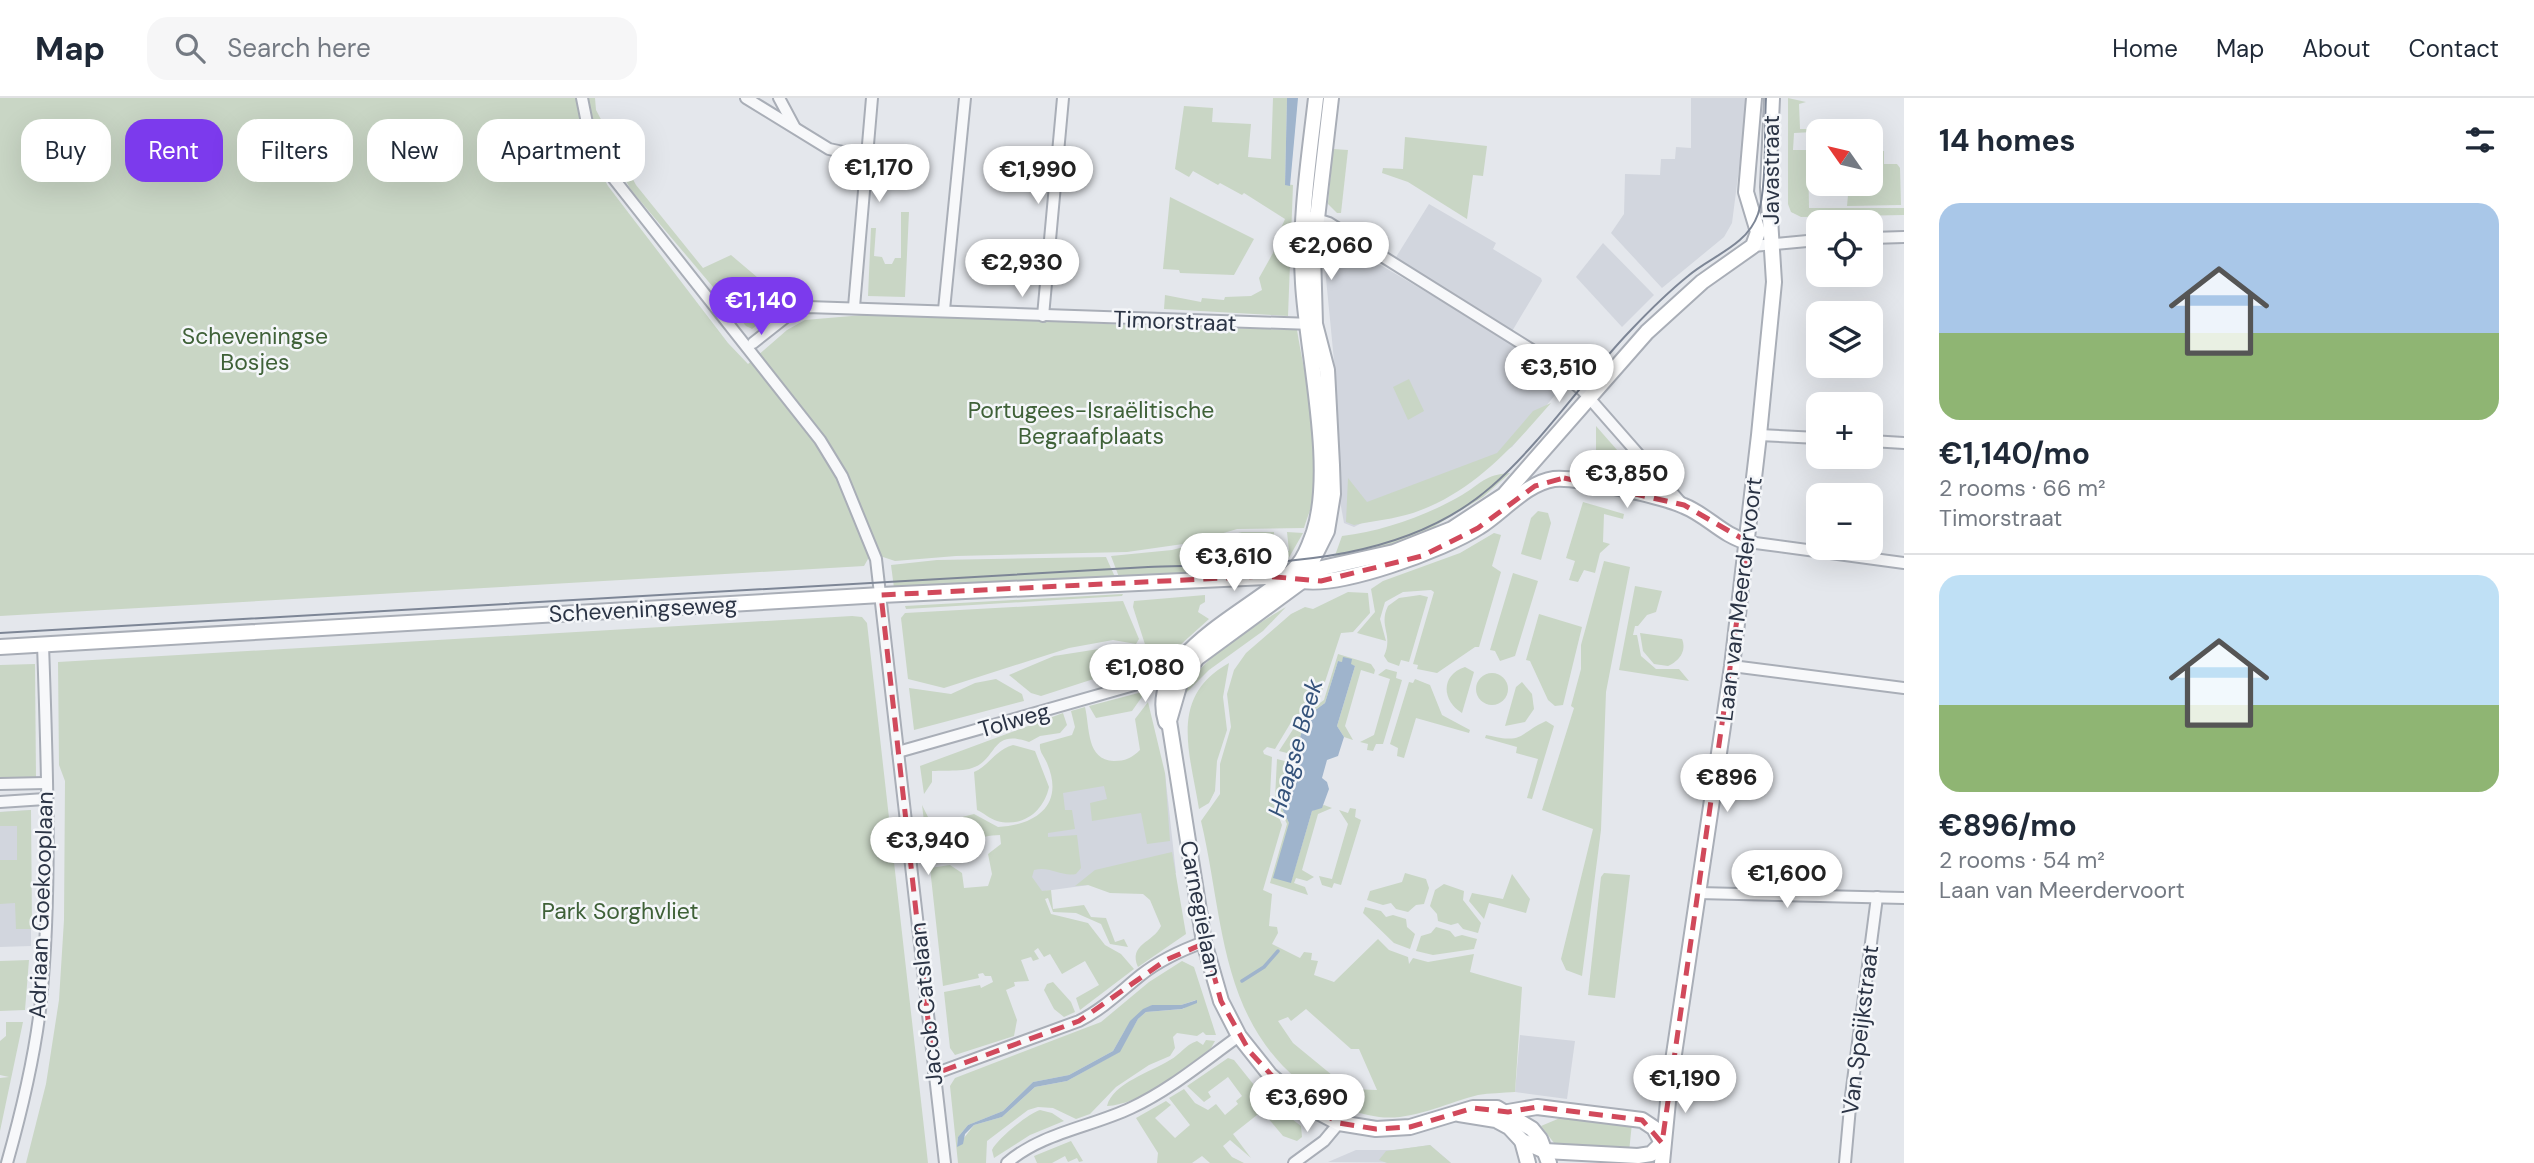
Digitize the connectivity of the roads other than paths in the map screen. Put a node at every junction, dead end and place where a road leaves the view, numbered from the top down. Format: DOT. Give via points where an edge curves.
graph roads {
  1 [pos="582,98"];
  2 [pos="779,98"];
  3 [pos="872,98"];
  4 [pos="965,98"];
  5 [pos="1063,98"];
  6 [pos="1316,98"];
  7 [pos="1331,98"];
  8 [pos="1754,98"];
  9 [pos="1772,98"];
  10 [pos="749,99"];
  11 [pos="794,126"];
  12 [pos="867,157"];
  13 [pos="1310,217"];
  14 [pos="1904,237"];
  15 [pos="1883,238"];
  16 [pos="1806,241"];
  17 [pos="1772,242"];
  18 [pos="1754,246"];
  19 [pos="854,307"];
  20 [pos="944,310"];
  21 [pos="1043,316"];
  22 [pos="1310,324"];
  23 [pos="753,343"];
  24 [pos="1588,397"];
  25 [pos="1759,435"];
  26 [pos="1806,438"];
  27 [pos="1883,442"];
  28 [pos="1904,443"];
  29 [pos="1684,505"];
  30 [pos="1748,542"];
  31 [pos="1904,564"];
  32 [pos="1286,576"];
  33 [pos="1305,576"];
  34 [pos="881,595"];
  35 [pos="43,645"];
  36 [pos="0,647"];
  37 [pos="1732,666"];
  38 [pos="1169,675"];
  39 [pos="1904,688"];
  40 [pos="1170,733"];
  41 [pos="898,752"];
  42 [pos="45,783"];
  43 [pos="0,784"];
  44 [pos="45,799"];
  45 [pos="0,802"];
  46 [pos="1698,892"];
  47 [pos="1877,897"];
  48 [pos="1904,898"];
  49 [pos="1204,942"];
  50 [pos="1239,1036"];
  51 [pos="934,1074"];
  52 [pos="1561,1111"];
  53 [pos="1508,1112"];
  54 [pos="1458,1114"];
  55 [pos="1339,1123"];
  56 [pos="1525,1136"];
  57 [pos="1662,1143"];
  58 [pos="1547,1157"];
  59 [pos="1625,1160"];
  60 [pos="7,1163"];
  61 [pos="945,1163"];
  62 [pos="1007,1163"];
  63 [pos="1294,1163"];
  64 [pos="1528,1163"];
  65 [pos="1662,1163"];
  66 [pos="1846,1163"];
  1 -- 34 [label="street, Jacob Catslaan" via="587,123 614,179 738,333 842,476 876,559"];
  2 -- 11 [label="street"];
  3 -- 12 [label="street"];
  4 -- 20 [label="street"];
  5 -- 21 [label="street"];
  6 -- 13 [label="street"];
  7 -- 13 [label="street"];
  8 -- 18 [label="street, Javastraat" via="1746,192 1758,232"];
  9 -- 17 [label="street, Javastraat" via="1768,187"];
  10 -- 11 [label="street"];
  11 -- 12 [label="street" via="829,149"];
  12 -- 19 [label="street"];
  13 -- 22 [label="street"];
  13 -- 24 [label="street" via="1529,348"];
  14 -- 15 [label="street"];
  16 -- 17 [label="street"];
  17 -- 18 [label="street"];
  17 -- 25 [label="street, Laan van Meerdervoort" via="1774,282"];
  18 -- 24 [label="street" via="1702,282 1647,332"];
  19 -- 20 [label="street, Timorstraat"];
  19 -- 23 [label="street, Timorstraat" via="807,307 791,313"];
  20 -- 21 [label="street, Timorstraat"];
  21 -- 22 [label="street, Timorstraat"];
  22 -- 32 [label="street" via="1322,499 1306,554"];
  22 -- 33 [label="street" via="1327,370 1334,494 1327,531"];
  24 -- 29 [label="street"];
  24 -- 33 [label="street" via="1516,483 1479,513 1394,552"];
  25 -- 26 [label="street"];
  25 -- 30 [label="street, Laan van Meerdervoort"];
  27 -- 28 [label="street"];
  29 -- 30 [label="street"];
  29 -- 33 [label="street" via="1579,480 1552,479 1535,486 1478,528 1422,556 1371,570"];
  30 -- 31 [label="street"];
  30 -- 37 [label="street, Laan van Meerdervoort"];
  32 -- 33 [label="street"];
  32 -- 34 [label="street, Scheveningseweg"];
  32 -- 38 [label="street" via="1205,638"];
  33 -- 40 [label="street, Carnegielaan" via="1197,658 1174,697"];
  34 -- 35 [label="street, Scheveningseweg"];
  34 -- 41 [label="street, Jacob Catslaan"];
  35 -- 36 [label="street, Scheveningseweg"];
  35 -- 42 [label="street, Adriaan Goekooplaan"];
  37 -- 39 [label="street"];
  37 -- 46 [label="street, Laan van Meerdervoort"];
  38 -- 40 [label="street, Carnegielaan" via="1163,703"];
  38 -- 41 [label="street, Tolweg"];
  40 -- 49 [label="street, Carnegielaan"];
  41 -- 51 [label="street, Jacob Catslaan"];
  42 -- 43 [label="street"];
  42 -- 44 [label="street, Adriaan Goekooplaan"];
  44 -- 45 [label="street"];
  44 -- 60 [label="street, Adriaan Goekooplaan" via="41,1001"];
  46 -- 47 [label="street"];
  46 -- 57 [label="street, Laan van Meerdervoort"];
  47 -- 48 [label="street"];
  47 -- 66 [label="street, Van Speijkstraat"];
  49 -- 50 [label="street, Carnegielaan" via="1217,992"];
  49 -- 51 [label="street" via="1185,948 1143,974 1096,1013"];
  50 -- 55 [label="street, Carnegielaan" via="1288,1093"];
  50 -- 62 [label="street" via="1149,1100 1042,1141"];
  51 -- 61 [label="street, Jacob Catslaan"];
  52 -- 53 [label="street, Carnegielaan" via="1537,1107"];
  52 -- 56 [label="street"];
  52 -- 57 [label="street, Carnegielaan" via="1642,1120 1654,1128"];
  53 -- 54 [label="street, Carnegielaan" via="1484,1106"];
  53 -- 56 [label="street, Carnegielaan"];
  54 -- 55 [label="street, Carnegielaan" via="1398,1128"];
  54 -- 56 [label="street, Carnegielaan" via="1496,1120"];
  55 -- 63 [label="street" via="1324,1142"];
  56 -- 58 [label="street, Carnegielaan"];
  56 -- 64 [label="street"];
  57 -- 59 [label="street, Carnegielaan" via="1651,1154"];
  57 -- 65 [label="street, Laan van Meerdervoort"];
  58 -- 59 [label="street, Carnegielaan"];
}
